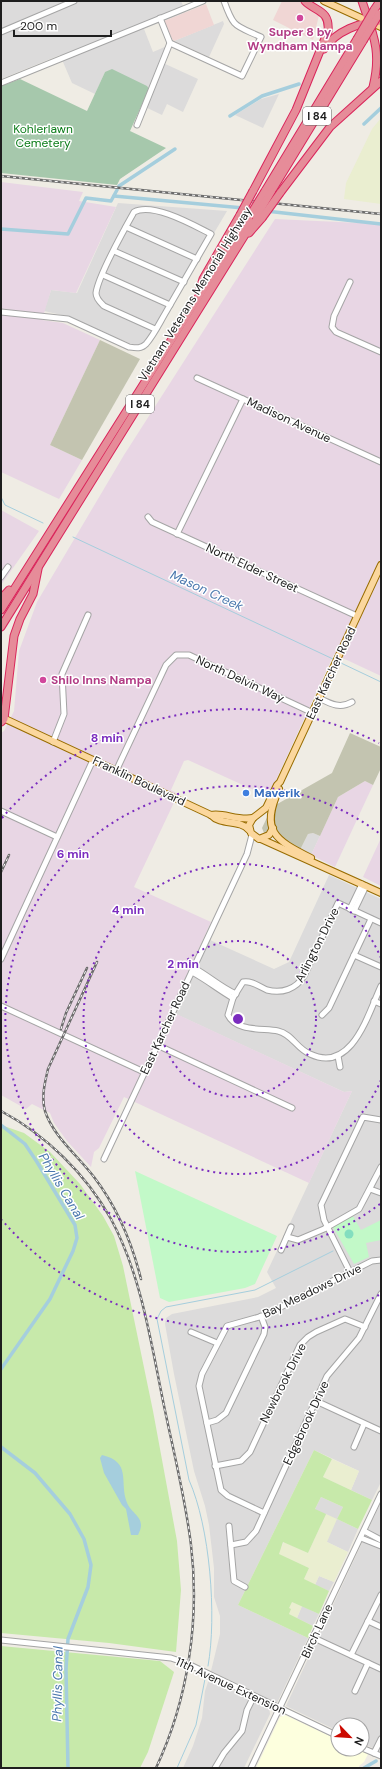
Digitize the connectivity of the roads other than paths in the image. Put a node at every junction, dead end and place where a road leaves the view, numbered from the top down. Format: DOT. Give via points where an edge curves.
graph roads {
  1 [pos="74,1"];
  2 [pos="203,1"];
  3 [pos="224,1"];
  4 [pos="304,1"];
  5 [pos="324,1"];
  6 [pos="362,1"];
  7 [pos="380,1"];
  8 [pos="379,14"];
  9 [pos="160,18"];
  10 [pos="370,22"];
  11 [pos="381,27"];
  12 [pos="1,32"];
  13 [pos="360,40"];
  14 [pos="170,43"];
  15 [pos="314,67"];
  16 [pos="381,81"];
  17 [pos="1,82"];
  18 [pos="372,87"];
  19 [pos="137,125"];
  20 [pos="268,191"];
  21 [pos="256,217"];
  22 [pos="126,227"];
  23 [pos="114,252"];
  24 [pos="197,259"];
  25 [pos="103,275"];
  26 [pos="184,282"];
  27 [pos="350,282"];
  28 [pos="197,300"];
  29 [pos="170,305"];
  30 [pos="1,312"];
  31 [pos="155,329"];
  32 [pos="381,352"];
  33 [pos="197,378"];
  34 [pos="243,399"];
  35 [pos="381,462"];
  36 [pos="148,517"];
  37 [pos="58,519"];
  38 [pos="177,534"];
  39 [pos="40,563"];
  40 [pos="381,565"];
  41 [pos="8,567"];
  42 [pos="1,577"];
  43 [pos="1,599"];
  44 [pos="1,610"];
  45 [pos="88,615"];
  46 [pos="357,616"];
  47 [pos="1,628"];
  48 [pos="320,698"];
  49 [pos="352,702"];
  50 [pos="313,713"];
  51 [pos="2,719"];
  52 [pos="53,742"];
  53 [pos="92,760"];
  54 [pos="116,771"];
  55 [pos="280,782"];
  56 [pos="1,811"];
  57 [pos="260,814"];
  58 [pos="211,815"];
  59 [pos="253,818"];
  60 [pos="272,825"];
  61 [pos="250,832"];
  62 [pos="57,837"];
  63 [pos="260,839"];
  64 [pos="247,854"];
  65 [pos="316,863"];
  66 [pos="364,885"];
  67 [pos="381,893"];
  68 [pos="352,910"];
  69 [pos="371,919"];
  70 [pos="381,924"];
  71 [pos="354,955"];
  72 [pos="1,959"];
  73 [pos="381,967"];
  74 [pos="193,970"];
  75 [pos="381,986"];
  76 [pos="234,996"];
  77 [pos="374,1001"];
  78 [pos="381,1004"];
  79 [pos="1,1006"];
  80 [pos="322,1015"];
  81 [pos="157,1045"];
  82 [pos="338,1056"];
  83 [pos="340,1067"];
  84 [pos="144,1072"];
  85 [pos="292,1108"];
  86 [pos="381,1120"];
  87 [pos="104,1159"];
  88 [pos="381,1167"];
  89 [pos="370,1189"];
  90 [pos="381,1193"];
  91 [pos="292,1227"];
  92 [pos="328,1227"];
  93 [pos="287,1237"];
  94 [pos="280,1250"];
  95 [pos="381,1260"];
  96 [pos="350,1272"];
  97 [pos="381,1294"];
  98 [pos="261,1316"];
  99 [pos="365,1327"];
  100 [pos="191,1332"];
  101 [pos="217,1343"];
  102 [pos="316,1401"];
  103 [pos="206,1422"];
  104 [pos="364,1424"];
  105 [pos="381,1432"];
  106 [pos="354,1447"];
  107 [pos="215,1466"];
  108 [pos="381,1494"];
  109 [pos="264,1513"];
  110 [pos="229,1526"];
  111 [pos="364,1531"];
  112 [pos="361,1538"];
  113 [pos="381,1540"];
  114 [pos="231,1545"];
  115 [pos="381,1546"];
  116 [pos="245,1587"];
  117 [pos="381,1595"];
  118 [pos="368,1621"];
  119 [pos="381,1627"];
  120 [pos="314,1638"];
  121 [pos="1,1640"];
  122 [pos="351,1655"];
  123 [pos="368,1663"];
  124 [pos="381,1669"];
  125 [pos="354,1691"];
  126 [pos="254,1696"];
  127 [pos="280,1709"];
  128 [pos="330,1732"];
  129 [pos="381,1739"];
  130 [pos="370,1751"];
  131 [pos="374,1753"];
  132 [pos="381,1756"];
  133 [pos="215,1768"];
  134 [pos="251,1768"];
  1 -- 12 [label="street"];
  2 -- 9 [label="street"];
  3 -- 14 [label="street" via="234,25 261,37 242,76"];
  4 -- 15 [label="highway" via="321,12 329,24"];
  5 -- 10 [label="main road"];
  6 -- 10 [label="highway"];
  7 -- 8 [label="highway, I 84"];
  8 -- 10 [label="highway"];
  8 -- 13 [label="highway, I 84, bridge"];
  9 -- 14 [label="street"];
  9 -- 17 [label="street"];
  10 -- 11 [label="main road"];
  10 -- 15 [label="highway" via="332,38"];
  10 -- 18 [label="highway" via="380,48 381,62"];
  13 -- 20 [label="highway, I 84"];
  13 -- 20 [label="highway, I 84" via="286,154"];
  14 -- 19 [label="street"];
  15 -- 28 [label="highway, bridge" via="283,137 203,279"];
  16 -- 18 [label="highway"];
  18 -- 21 [label="highway, bridge" via="330,127 280,193"];
  20 -- 21 [label="highway, I 84, bridge"];
  21 -- 28 [label="highway, Vietnam Veterans Memorial Highway / I 84"];
  21 -- 39 [label="highway, Vietnam Veterans Memorial Highway / I 84"];
  22 -- 23 [label="street"];
  22 -- 24 [label="street"];
  22 -- 24 [label="street" via="134,212 145,209 158,211 211,234"];
  23 -- 25 [label="street"];
  23 -- 26 [label="street"];
  24 -- 26 [label="street"];
  25 -- 29 [label="street"];
  25 -- 31 [label="street" via="96,295 98,301"];
  26 -- 29 [label="street"];
  27 -- 32 [label="street" via="334,316 332,327 336,332"];
  28 -- 37 [label="highway, Vietnam Veterans Memorial Highway / I 84"];
  29 -- 31 [label="street"];
  30 -- 31 [label="street" via="68,319 138,349 145,345"];
  33 -- 34 [label="street, Madison Avenue"];
  34 -- 35 [label="street, Madison Avenue"];
  34 -- 38 [label="street"];
  36 -- 38 [label="street, North Elder Street" via="152,522"];
  37 -- 43 [label="highway"];
  37 -- 44 [label="highway, Vietnam Veterans Memorial Highway / I 84"];
  38 -- 46 [label="street, North Elder Street"];
  39 -- 47 [label="highway, Vietnam Veterans Memorial Highway / I 84"];
  39 -- 51 [label="highway" via="33,594 14,636"];
  40 -- 46 [label="main road, East Karcher Road"];
  41 -- 42 [label="street"];
  45 -- 52 [label="street" via="62,670 64,714"];
  46 -- 48 [label="main road, East Karcher Road"];
  48 -- 49 [label="street" via="336,706 346,706"];
  48 -- 50 [label="main road, East Karcher Road"];
  50 -- 54 [label="street, North Delvin Way" via="189,655 176,655 166,665"];
  50 -- 55 [label="main road, East Karcher Road"];
  51 -- 52 [label="main road, Franklin Boulevard"];
  52 -- 53 [label="main road, Franklin Boulevard"];
  53 -- 54 [label="main road, Franklin Boulevard"];
  53 -- 62 [label="street"];
  54 -- 58 [label="main road, Franklin Boulevard"];
  55 -- 57 [label="main road"];
  55 -- 60 [label="main road" via="281,786 273,805"];
  56 -- 62 [label="street"];
  57 -- 59 [label="main road"];
  57 -- 60 [label="main road" via="266,815"];
  58 -- 59 [label="main road, Franklin Boulevard"];
  58 -- 61 [label="main road, Franklin Boulevard" via="244,825"];
  59 -- 61 [label="main road" via="249,824"];
  60 -- 63 [label="main road" via="269,835"];
  60 -- 65 [label="main road" via="274,834 281,842"];
  61 -- 63 [label="main road"];
  61 -- 64 [label="street"];
  62 -- 72 [label="street"];
  63 -- 64 [label="street"];
  63 -- 65 [label="main road"];
  64 -- 74 [label="street, East Karcher Road"];
  65 -- 66 [label="main road"];
  66 -- 67 [label="main road"];
  66 -- 68 [label="street, Arlington Drive"];
  68 -- 69 [label="street, Arlington Drive"];
  68 -- 76 [label="street, Arlington Drive" via="338,903 297,986 288,990 273,990 246,981 240,984"];
  69 -- 70 [label="street, Arlington Drive"];
  69 -- 71 [label="street"];
  71 -- 73 [label="street"];
  71 -- 80 [label="street" via="329,1008"];
  74 -- 76 [label="street" via="209,976"];
  74 -- 81 [label="street, East Karcher Road"];
  75 -- 77 [label="street"];
  76 -- 82 [label="street" via="228,1015 233,1021 254,1030 282,1033 318,1058"];
  77 -- 78 [label="street"];
  77 -- 82 [label="street" via="353,1044"];
  79 -- 84 [label="street"];
  81 -- 84 [label="street, East Karcher Road"];
  81 -- 85 [label="street"];
  82 -- 83 [label="street"];
  84 -- 87 [label="street, East Karcher Road"];
  86 -- 92 [label="street" via="363,1117 321,1205"];
  88 -- 89 [label="street"];
  89 -- 90 [label="street"];
  89 -- 92 [label="street" via="359,1209"];
  91 -- 93 [label="street"];
  92 -- 93 [label="street" via="298,1240"];
  92 -- 96 [label="street"];
  93 -- 94 [label="street"];
  95 -- 96 [label="street, Bay Meadows Drive" via="372,1261"];
  96 -- 98 [label="street, Bay Meadows Drive"];
  97 -- 99 [label="street, Edgebrook Drive"];
  98 -- 101 [label="street, Bay Meadows Drive" via="227,1326"];
  98 -- 103 [label="street" via="265,1327 264,1334 226,1413 217,1420"];
  99 -- 102 [label="street, Edgebrook Drive" via="327,1376"];
  99 -- 107 [label="street, Newbrook Drive" via="345,1320 308,1337 295,1356 250,1452 241,1461"];
  100 -- 101 [label="street"];
  101 -- 103 [label="street, Bay Meadows Drive" via="199,1382"];
  102 -- 104 [label="street"];
  102 -- 109 [label="street, Edgebrook Drive"];
  103 -- 107 [label="street, Bay Meadows Drive"];
  104 -- 105 [label="street"];
  104 -- 106 [label="street"];
  107 -- 109 [label="street, Bay Meadows Drive" via="224,1494"];
  108 -- 111 [label="street, Birch Lane"];
  109 -- 114 [label="street, Edgebrook Drive" via="250,1539"];
  110 -- 114 [label="street"];
  111 -- 112 [label="street, Birch Lane"];
  111 -- 113 [label="street"];
  112 -- 115 [label="street"];
  112 -- 120 [label="street, Birch Lane"];
  114 -- 116 [label="street" via="234,1581"];
  117 -- 118 [label="street"];
  118 -- 119 [label="street"];
  118 -- 122 [label="street"];
  120 -- 122 [label="street"];
  120 -- 127 [label="street, Birch Lane"];
  121 -- 126 [label="street, 11th Avenue Extension" via="171,1658"];
  122 -- 123 [label="street"];
  123 -- 124 [label="street"];
  123 -- 125 [label="street"];
  126 -- 127 [label="street, 11th Avenue Extension"];
  126 -- 133 [label="street" via="247,1710 242,1731"];
  127 -- 128 [label="street, 11th Avenue Extension"];
  127 -- 134 [label="street, Birch Lane"];
  129 -- 131 [label="street"];
  130 -- 131 [label="street"];
  131 -- 132 [label="street"];
}
